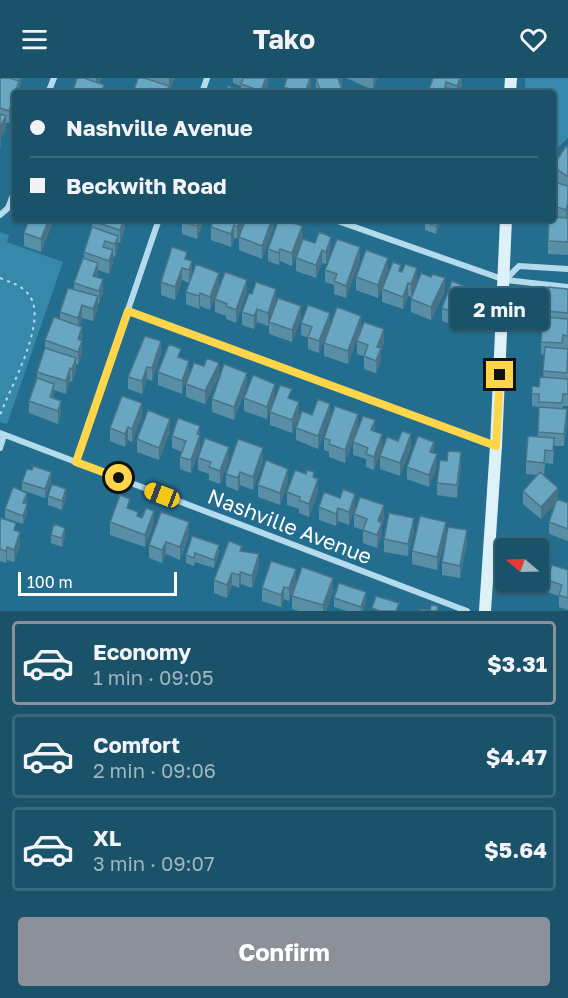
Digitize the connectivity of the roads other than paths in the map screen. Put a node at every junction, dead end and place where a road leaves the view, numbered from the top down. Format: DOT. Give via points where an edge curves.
graph roads {
  1 [pos="12,198"];
  2 [pos="0,215"];
  3 [pos="158,222"];
  4 [pos="341,222"];
  5 [pos="506,222"];
  6 [pos="568,269"];
  7 [pos="505,280"];
  8 [pos="568,287"];
  9 [pos="128,311"];
  10 [pos="2,434"];
  11 [pos="496,446"];
  12 [pos="0,448"];
  13 [pos="76,462"];
  14 [pos="486,610"];
  15 [pos="467,611"];
  1 -- 2 [label="street"];
  3 -- 9 [label="street"];
  4 -- 7 [label="street"];
  5 -- 7 [label="street"];
  6 -- 7 [label="street" via="519,266"];
  7 -- 8 [label="street"];
  7 -- 11 [label="street"];
  9 -- 11 [label="street"];
  9 -- 13 [label="street"];
  10 -- 12 [label="street"];
  10 -- 13 [label="street, Nashville Avenue"];
  11 -- 14 [label="street"];
  13 -- 15 [label="street, Nashville Avenue"];
}
